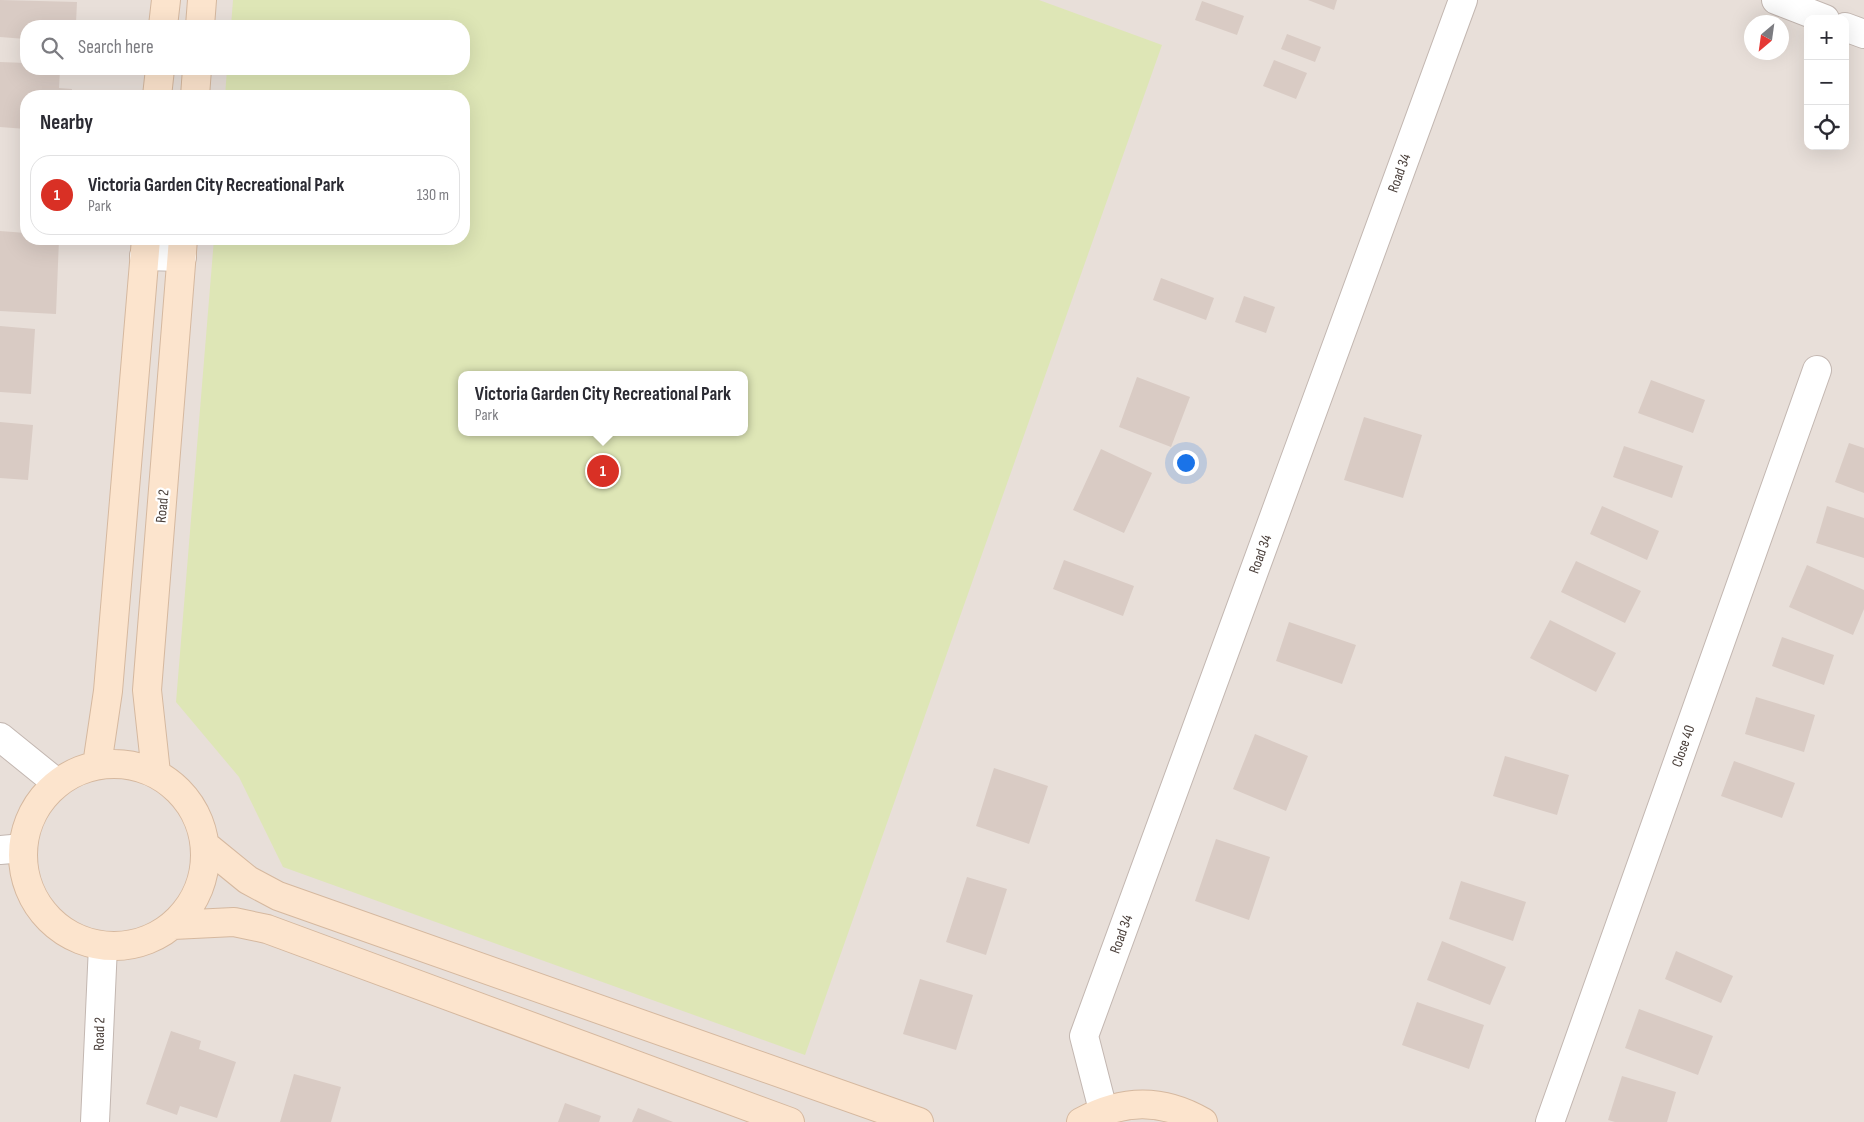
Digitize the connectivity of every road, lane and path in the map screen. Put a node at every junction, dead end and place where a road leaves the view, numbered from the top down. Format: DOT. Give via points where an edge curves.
graph roads {
  1 [pos="166,0"];
  2 [pos="202,0"];
  3 [pos="1463,0"];
  4 [pos="1776,0"];
  5 [pos="1815,15"];
  6 [pos="164,20"];
  7 [pos="200,20"];
  8 [pos="1849,28"];
  9 [pos="1864,34"];
  10 [pos="160,75"];
  11 [pos="197,75"];
  12 [pos="158,90"];
  13 [pos="195,90"];
  14 [pos="145,247"];
  15 [pos="183,248"];
  16 [pos="1816,370"];
  17 [pos="0,737"];
  18 [pos="97,765"];
  19 [pos="156,773"];
  20 [pos="57,783"];
  21 [pos="205,844"];
  22 [pos="11,849"];
  23 [pos="173,926"];
  24 [pos="103,946"];
  25 [pos="1092,1116"];
  26 [pos="95,1122"];
  27 [pos="790,1122"];
  28 [pos="919,1122"];
  29 [pos="1203,1122"];
  30 [pos="1550,1122"];
  1 -- 6 [label="street"];
  2 -- 7 [label="street"];
  3 -- 25 [label="street, Road 34" via="1084,1036"];
  4 -- 5 [label="street"];
  8 -- 9 [label="street"];
  10 -- 12 [label="street"];
  11 -- 13 [label="street"];
  14 -- 15 [label="street"];
  14 -- 18 [label="street" via="108,691"];
  15 -- 19 [label="street, Road 2" via="147,690"];
  16 -- 30 [label="street, Close 40"];
  17 -- 20 [label="street"];
  18 -- 19 [label="street" via="127,764"];
  18 -- 20 [label="street"];
  19 -- 21 [label="street" via="180,791 197,816"];
  20 -- 22 [label="street" via="45,793"];
  21 -- 23 [label="street" via="204,874 193,903"];
  21 -- 28 [label="street" via="248,880 278,896"];
  22 -- 24 [label="street" via="38,906 59,928"];
  23 -- 24 [label="street" via="146,940"];
  23 -- 27 [label="street" via="234,922 266,930"];
  24 -- 26 [label="street, Road 2"];
  25 -- 29 [label="street" via="1144,1103 1185,1111"];
}
